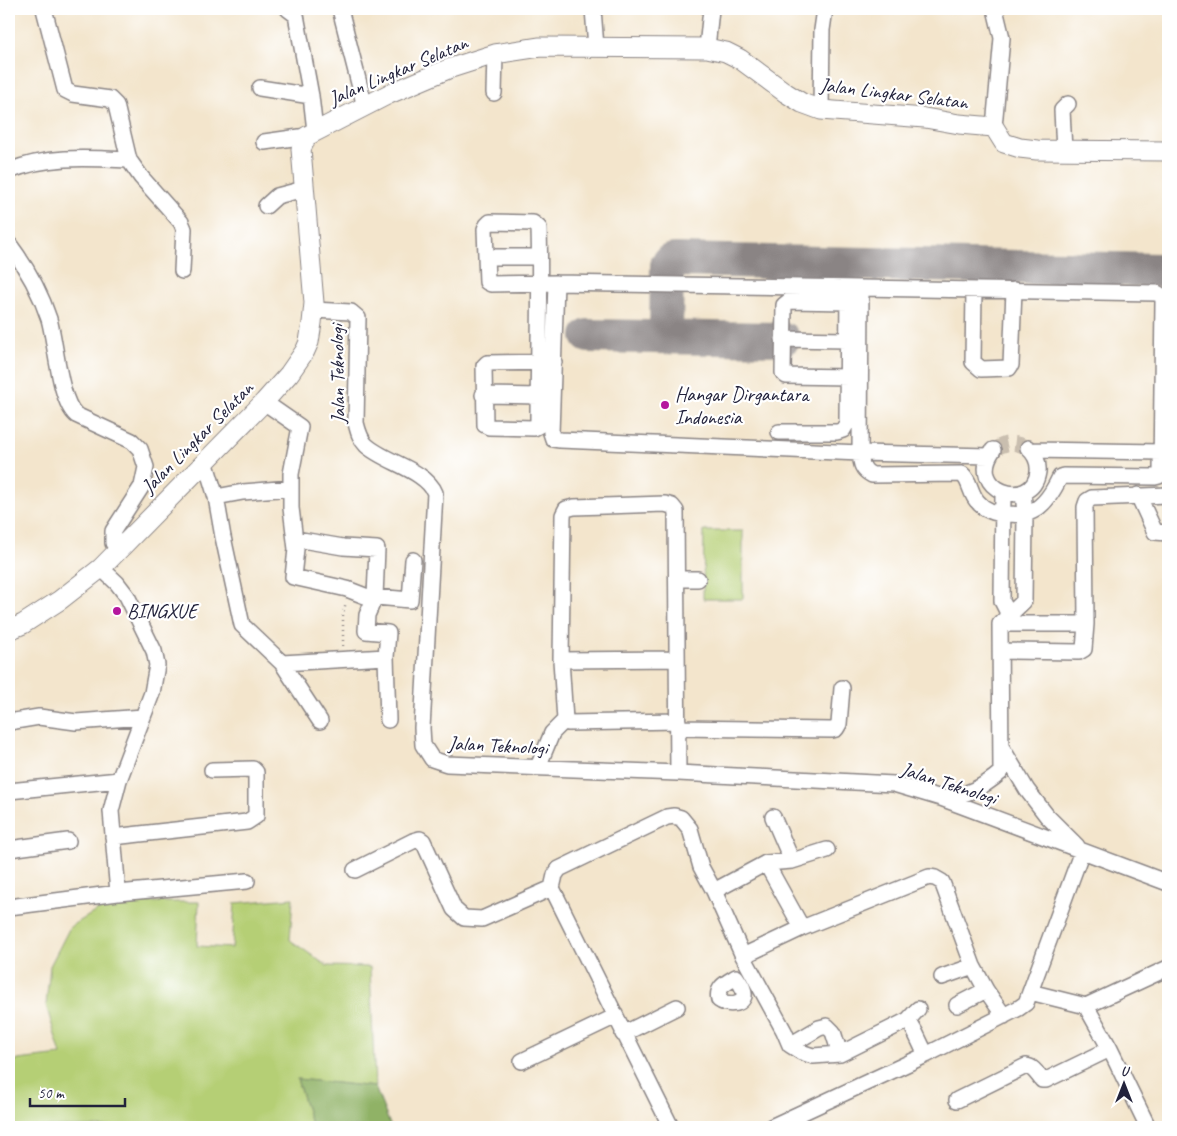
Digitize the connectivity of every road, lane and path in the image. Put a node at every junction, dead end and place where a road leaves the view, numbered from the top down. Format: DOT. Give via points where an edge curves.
graph roads {
  1 [pos="44,9"];
  2 [pos="288,9"];
  3 [pos="340,9"];
  4 [pos="594,9"];
  5 [pos="711,9"];
  6 [pos="825,9"];
  7 [pos="995,9"];
  8 [pos="596,47"];
  9 [pos="707,48"];
  10 [pos="495,54"];
  11 [pos="260,88"];
  12 [pos="494,93"];
  13 [pos="311,96"];
  14 [pos="1068,104"];
  15 [pos="365,107"];
  16 [pos="821,110"];
  17 [pos="994,127"];
  18 [pos="311,133"];
  19 [pos="264,142"];
  20 [pos="1064,151"];
  21 [pos="1168,151"];
  22 [pos="129,160"];
  23 [pos="9,171"];
  24 [pos="304,189"];
  25 [pos="266,206"];
  26 [pos="9,244"];
  27 [pos="486,257"];
  28 [pos="540,257"];
  29 [pos="182,271"];
  30 [pos="540,283"];
  31 [pos="556,283"];
  32 [pos="974,290"];
  33 [pos="1014,290"];
  34 [pos="852,293"];
  35 [pos="313,310"];
  36 [pos="783,338"];
  37 [pos="847,340"];
  38 [pos="538,361"];
  39 [pos="554,362"];
  40 [pos="848,377"];
  41 [pos="484,395"];
  42 [pos="538,396"];
  43 [pos="264,402"];
  44 [pos="779,432"];
  45 [pos="1161,452"];
  46 [pos="860,453"];
  47 [pos="205,461"];
  48 [pos="291,488"];
  49 [pos="1002,492"];
  50 [pos="1023,492"];
  51 [pos="1138,495"];
  52 [pos="1168,495"];
  53 [pos="216,497"];
  54 [pos="1002,514"];
  55 [pos="1025,514"];
  56 [pos="1168,533"];
  57 [pos="296,539"];
  58 [pos="119,548"];
  59 [pos="413,560"];
  60 [pos="101,568"];
  61 [pos="677,579"];
  62 [pos="698,579"];
  63 [pos="349,590"];
  64 [pos="375,597"];
  65 [pos="1002,601"];
  66 [pos="1024,601"];
  67 [pos="1004,620"];
  68 [pos="1086,624"];
  69 [pos="9,630"];
  70 [pos="1001,650"];
  71 [pos="386,658"];
  72 [pos="677,659"];
  73 [pos="342,660"];
  74 [pos="562,660"];
  75 [pos="282,663"];
  76 [pos="842,688"];
  77 [pos="144,717"];
  78 [pos="320,720"];
  79 [pos="388,720"];
  80 [pos="565,720"];
  81 [pos="9,722"];
  82 [pos="678,725"];
  83 [pos="1001,748"];
  84 [pos="538,768"];
  85 [pos="212,770"];
  86 [pos="678,773"];
  87 [pos="119,780"];
  88 [pos="9,791"];
  89 [pos="941,798"];
  90 [pos="773,817"];
  91 [pos="113,837"];
  92 [pos="68,841"];
  93 [pos="9,849"];
  94 [pos="827,850"];
  95 [pos="1082,851"];
  96 [pos="792,861"];
  97 [pos="766,863"];
  98 [pos="355,870"];
  99 [pos="247,881"];
  100 [pos="1168,883"];
  101 [pos="552,888"];
  102 [pos="714,891"];
  103 [pos="118,893"];
  104 [pos="9,907"];
  105 [pos="802,928"];
  106 [pos="743,956"];
  107 [pos="973,966"];
  108 [pos="1168,968"];
  109 [pos="751,972"];
  110 [pos="736,977"];
  111 [pos="942,977"];
  112 [pos="986,990"];
  113 [pos="1030,992"];
  114 [pos="677,1006"];
  115 [pos="958,1006"];
  116 [pos="1086,1006"];
  117 [pos="1004,1016"];
  118 [pos="614,1017"];
  119 [pos="623,1034"];
  120 [pos="790,1045"];
  121 [pos="1110,1049"];
  122 [pos="840,1054"];
  123 [pos="926,1055"];
  124 [pos="522,1061"];
  125 [pos="957,1100"];
  126 [pos="671,1127"];
  127 [pos="771,1127"];
  128 [pos="1148,1127"];
  1 -- 22 [label="street" via="65,90 110,99 116,105"];
  2 -- 13 [label="street" via="296,15"];
  3 -- 15 [label="street"];
  4 -- 8 [label="street"];
  5 -- 9 [label="street"];
  6 -- 16 [label="street"];
  7 -- 17 [label="street" via="1002,38"];
  8 -- 9 [label="main road, Jalan Lingkar Selatan"];
  8 -- 10 [label="main road, Jalan Lingkar Selatan" via="540,47"];
  9 -- 16 [label="main road, Jalan Lingkar Selatan" via="740,59 786,93"];
  10 -- 12 [label="street"];
  10 -- 15 [label="main road, Jalan Lingkar Selatan" via="448,69"];
  11 -- 13 [label="street"];
  13 -- 18 [label="street"];
  14 -- 20 [label="street" via="1062,110"];
  15 -- 18 [label="main road, Jalan Lingkar Selatan"];
  16 -- 17 [label="main road, Jalan Lingkar Selatan"];
  17 -- 20 [label="main road" via="1004,143 1020,148"];
  18 -- 19 [label="street"];
  18 -- 24 [label="main road, Jalan Lingkar Selatan" via="301,149"];
  20 -- 21 [label="main road"];
  22 -- 23 [label="street" via="58,158"];
  22 -- 29 [label="street" via="181,222 184,229"];
  24 -- 25 [label="street" via="277,196"];
  24 -- 35 [label="main road, Jalan Lingkar Selatan"];
  26 -- 58 [label="street" via="39,291 71,411 132,441 140,449 146,467 145,480 113,531 113,543"];
  27 -- 28 [label="street"];
  27 -- 28 [label="street" via="485,229 495,222 532,223 537,226"];
  27 -- 30 [label="street" via="487,282 491,284"];
  28 -- 30 [label="street"];
  30 -- 31 [label="street"];
  30 -- 38 [label="street"];
  31 -- 34 [label="street"];
  31 -- 39 [label="street"];
  32 -- 33 [label="street"];
  32 -- 33 [label="street" via="973,362 981,369 1009,368 1011,365"];
  32 -- 34 [label="street"];
  33 -- 45 [label="street" via="1157,293 1162,296"];
  34 -- 36 [label="street" via="784,305"];
  34 -- 37 [label="street"];
  34 -- 46 [label="street"];
  35 -- 43 [label="main road, Jalan Lingkar Selatan" via="310,342 289,374"];
  35 -- 84 [label="street, Jalan Teknologi" via="351,312 358,318 358,432 366,445 429,482 436,493 423,745 432,759 447,764"];
  36 -- 37 [label="street"];
  36 -- 40 [label="street" via="783,373 786,376"];
  37 -- 40 [label="street"];
  38 -- 39 [label="street"];
  38 -- 41 [label="street" via="487,363 484,366"];
  38 -- 42 [label="street"];
  39 -- 46 [label="street" via="551,433 554,439"];
  40 -- 44 [label="street" via="848,417 843,430"];
  41 -- 42 [label="street"];
  41 -- 42 [label="street" via="485,425 534,428 538,426"];
  43 -- 47 [label="main road, Jalan Lingkar Selatan"];
  43 -- 48 [label="street" via="300,427"];
  45 -- 50 [label="street" via="1029,449 1037,461 1038,473 1033,484"];
  45 -- 55 [label="street" via="1159,476 1063,476 1046,500"];
  46 -- 49 [label="street" via="991,453 986,470 988,478"];
  46 -- 54 [label="street" via="865,471 872,475 962,474 977,501 987,510"];
  47 -- 53 [label="street"];
  47 -- 58 [label="main road, Jalan Lingkar Selatan"];
  48 -- 53 [label="street"];
  48 -- 57 [label="street"];
  49 -- 50 [label="street"];
  49 -- 54 [label="street"];
  50 -- 55 [label="street"];
  51 -- 52 [label="street"];
  51 -- 56 [label="street" via="1155,532"];
  51 -- 68 [label="street" via="1087,501"];
  53 -- 75 [label="street" via="242,625"];
  54 -- 55 [label="street"];
  54 -- 65 [label="street"];
  55 -- 66 [label="street"];
  57 -- 63 [label="street" via="293,577"];
  57 -- 64 [label="street" via="377,549"];
  58 -- 60 [label="main road, Jalan Lingkar Selatan"];
  59 -- 64 [label="street" via="410,600"];
  60 -- 69 [label="main road, Jalan Lingkar Selatan" via="60,600"];
  60 -- 77 [label="street" via="127,596 154,651 156,674"];
  61 -- 62 [label="street"];
  61 -- 72 [label="street"];
  61 -- 74 [label="street" via="676,511 672,506 566,509 562,515"];
  63 -- 64 [label="street"];
  63 -- 73 [label="path" via="343,614"];
  64 -- 71 [label="street" via="367,615 366,631 388,633"];
  65 -- 66 [label="street"];
  65 -- 67 [label="street" via="1007,611"];
  66 -- 67 [label="street"];
  67 -- 68 [label="street"];
  67 -- 70 [label="street"];
  68 -- 70 [label="street" via="1084,649 1079,652"];
  70 -- 83 [label="street"];
  71 -- 73 [label="street"];
  71 -- 79 [label="street"];
  72 -- 74 [label="street"];
  72 -- 82 [label="street"];
  73 -- 75 [label="street"];
  74 -- 80 [label="street"];
  75 -- 78 [label="street"];
  76 -- 82 [label="street" via="839,724 832,730"];
  77 -- 81 [label="street" via="76,722 39,717"];
  77 -- 87 [label="street"];
  80 -- 82 [label="street" via="568,723"];
  80 -- 84 [label="street" via="552,733"];
  82 -- 86 [label="street"];
  83 -- 89 [label="street" via="1002,772 962,796"];
  83 -- 95 [label="street" via="1047,816"];
  84 -- 86 [label="street, Jalan Teknologi"];
  85 -- 91 [label="street" via="253,769 256,772 256,816 253,820"];
  86 -- 89 [label="street, Jalan Teknologi" via="894,784"];
  87 -- 88 [label="street"];
  87 -- 91 [label="street" via="111,811"];
  89 -- 95 [label="street, Jalan Teknologi"];
  90 -- 96 [label="street"];
  91 -- 103 [label="street"];
  92 -- 93 [label="street"];
  94 -- 96 [label="street"];
  95 -- 100 [label="street, Jalan Teknologi"];
  95 -- 113 [label="street"];
  96 -- 97 [label="street"];
  97 -- 102 [label="street"];
  97 -- 105 [label="street"];
  98 -- 101 [label="street" via="420,839 454,909 464,918 472,919 482,919"];
  99 -- 103 [label="street"];
  101 -- 102 [label="street" via="554,875 559,870 674,816 681,818 690,829 701,867"];
  101 -- 118 [label="street"];
  102 -- 106 [label="street"];
  103 -- 104 [label="street"];
  105 -- 106 [label="street"];
  105 -- 107 [label="street" via="929,877 935,878 942,882"];
  106 -- 109 [label="street"];
  107 -- 111 [label="street"];
  107 -- 112 [label="street"];
  108 -- 116 [label="street"];
  109 -- 110 [label="street"];
  109 -- 120 [label="street"];
  112 -- 115 [label="street"];
  112 -- 117 [label="street"];
  113 -- 116 [label="street"];
  113 -- 117 [label="street" via="1026,1003"];
  114 -- 119 [label="street"];
  116 -- 121 [label="street"];
  117 -- 123 [label="street"];
  118 -- 119 [label="street"];
  118 -- 124 [label="street"];
  119 -- 126 [label="street"];
  120 -- 122 [label="street" via="813,1056"];
  120 -- 122 [label="street" via="828,1026"];
  121 -- 125 [label="street" via="1046,1080 1026,1066"];
  121 -- 128 [label="street"];
  122 -- 123 [label="street" via="913,1015 915,1032"];
  123 -- 127 [label="street"];
}
